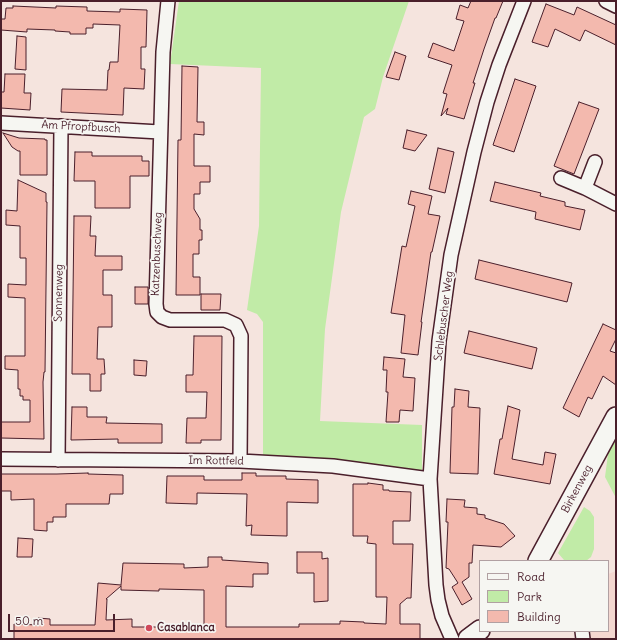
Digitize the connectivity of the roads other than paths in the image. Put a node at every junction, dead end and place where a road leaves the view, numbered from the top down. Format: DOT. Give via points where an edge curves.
graph roads {
  1 [pos="168,1"];
  2 [pos="524,1"];
  3 [pos="606,1"];
  4 [pos="616,6"];
  5 [pos="1,123"];
  6 [pos="61,126"];
  7 [pos="160,132"];
  8 [pos="595,162"];
  9 [pos="561,178"];
  10 [pos="585,188"];
  11 [pos="616,204"];
  12 [pos="616,417"];
  13 [pos="1,459"];
  14 [pos="58,460"];
  15 [pos="240,461"];
  16 [pos="430,479"];
  17 [pos="539,560"];
  18 [pos="479,631"];
  19 [pos="452,639"];
  20 [pos="468,639"];
  1 -- 7 [label="street, Katzenbuschweg"];
  2 -- 16 [label="street, Schlebuscher Weg" via="487,102 451,255 439,341"];
  3 -- 4 [label="street"];
  5 -- 6 [label="street, Am Pfropfbusch"];
  6 -- 7 [label="street, Am Pfropfbusch"];
  6 -- 14 [label="street, Sonnenweg"];
  7 -- 15 [label="street, Katzenbuschweg" via="157,312 170,320 225,320 236,325 241,336"];
  8 -- 10 [label="street"];
  9 -- 10 [label="street"];
  10 -- 11 [label="street"];
  12 -- 17 [label="street, Birkenweg"];
  13 -- 14 [label="street, Im Rottfeld"];
  14 -- 15 [label="street, Im Rottfeld"];
  15 -- 16 [label="street, Im Rottfeld" via="333,466"];
  16 -- 19 [label="street, Schlebuscher Weg" via="436,586 442,616"];
  18 -- 20 [label="street"];
}
